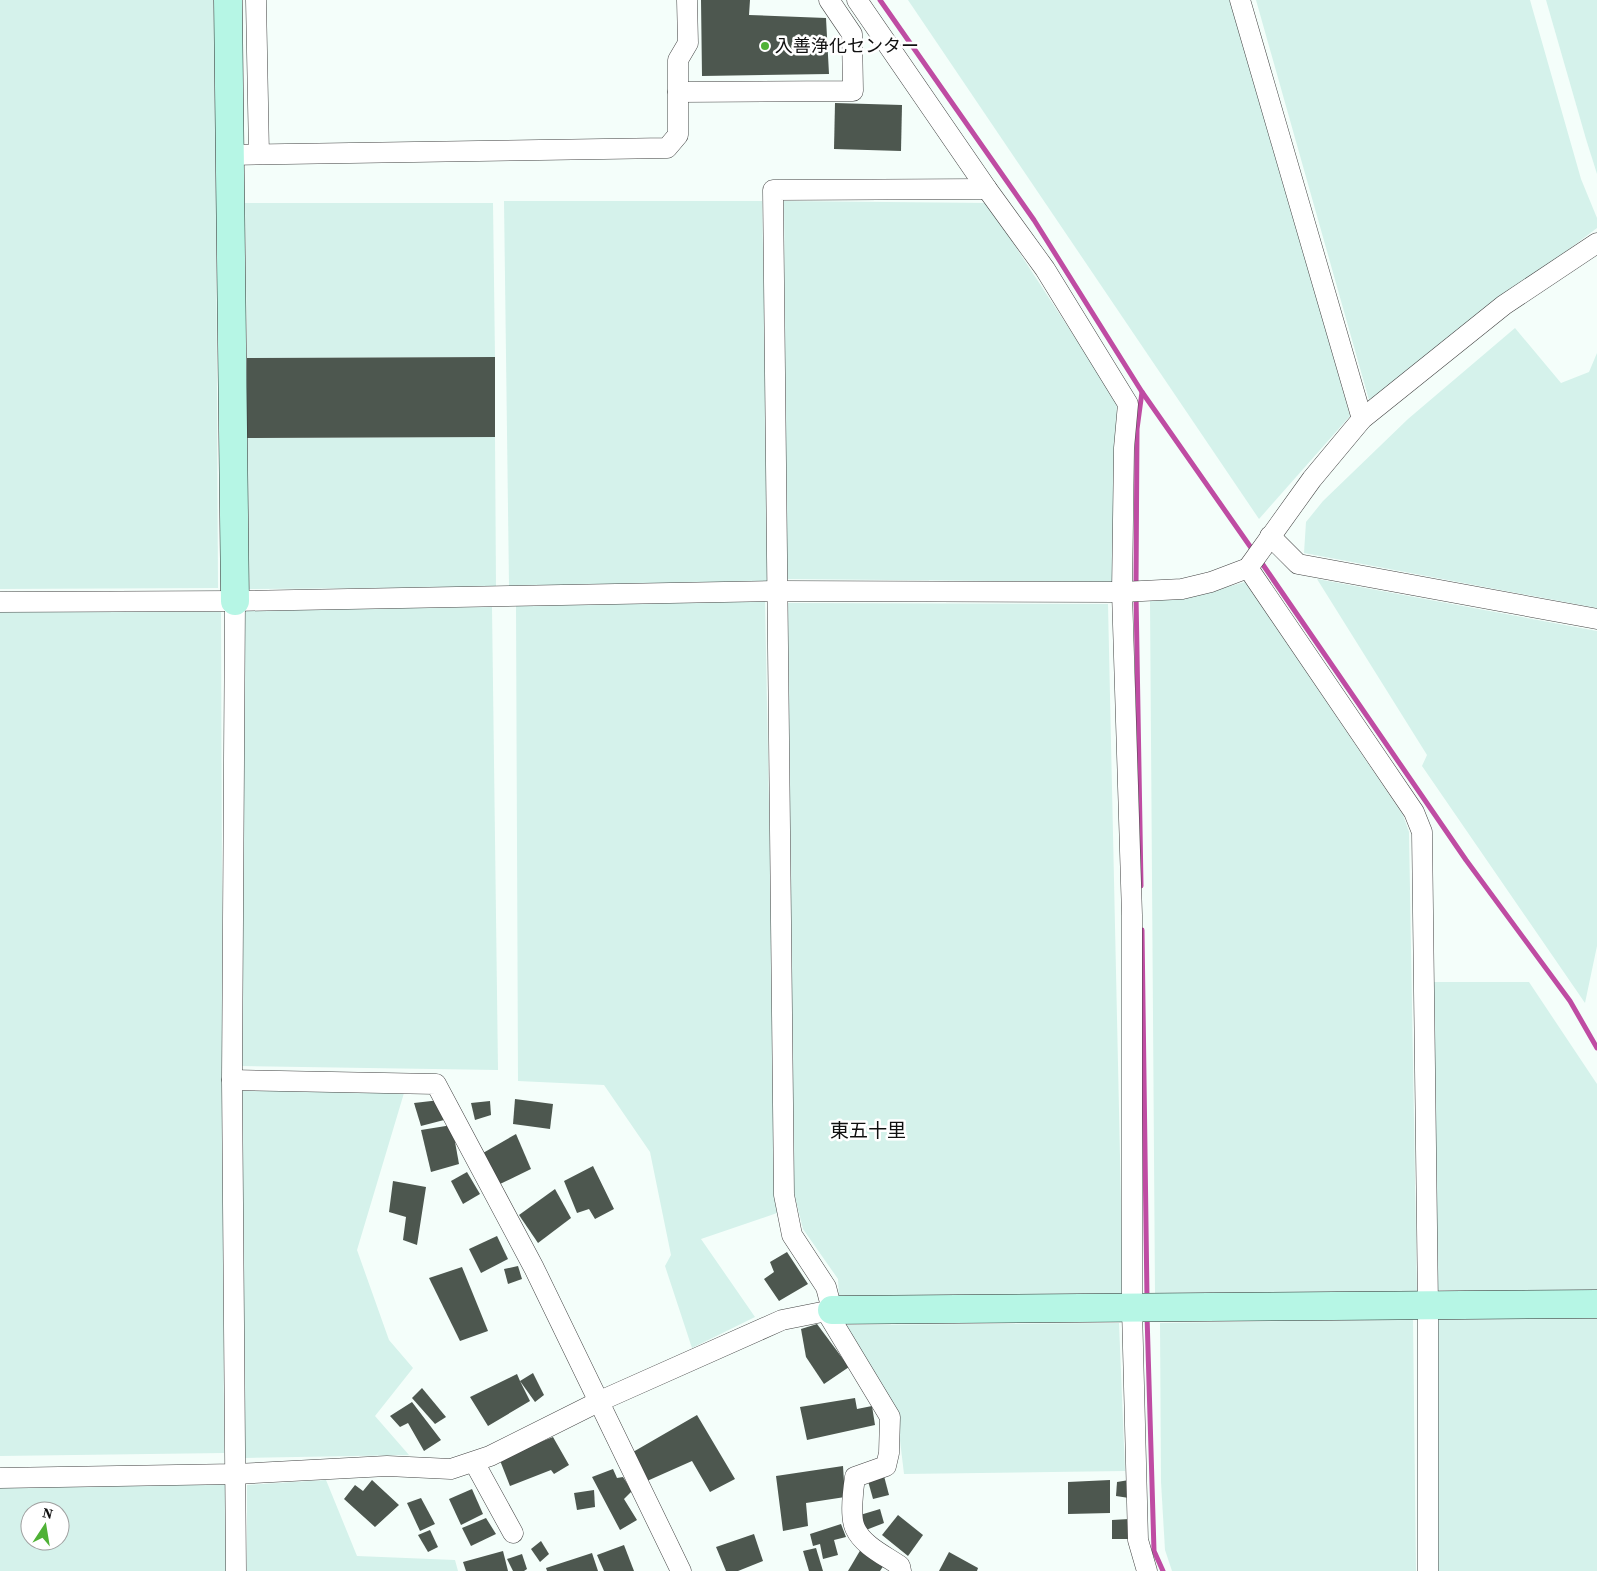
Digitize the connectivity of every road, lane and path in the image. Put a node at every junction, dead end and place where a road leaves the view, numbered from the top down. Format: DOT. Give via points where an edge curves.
graph roads {
  1 [pos="228,0"];
  2 [pos="256,0"];
  3 [pos="687,0"];
  4 [pos="829,0"];
  5 [pos="857,0"];
  6 [pos="1240,0"];
  7 [pos="678,92"];
  8 [pos="259,154"];
  9 [pos="230,155"];
  10 [pos="986,188"];
  11 [pos="1597,244"];
  12 [pos="1362,419"];
  13 [pos="1270,536"];
  14 [pos="1248,568"];
  15 [pos="776,591"];
  16 [pos="1122,592"];
  17 [pos="235,601"];
  18 [pos="0,602"];
  19 [pos="1597,619"];
  20 [pos="232,1080"];
  21 [pos="1597,1304"];
  22 [pos="1428,1306"];
  23 [pos="1132,1308"];
  24 [pos="829,1311"];
  25 [pos="600,1401"];
  26 [pos="474,1462"];
  27 [pos="235,1474"];
  28 [pos="0,1478"];
  29 [pos="513,1533"];
  30 [pos="236,1571"];
  31 [pos="681,1571"];
  32 [pos="901,1571"];
  33 [pos="1147,1571"];
  34 [pos="1428,1571"];
  1 -- 9 [label="street"];
  2 -- 8 [label="street"];
  3 -- 7 [label="street" via="688,43 678,60"];
  4 -- 7 [label="street" via="852,34 853,91"];
  5 -- 10 [label="street"];
  6 -- 12 [label="street"];
  7 -- 8 [label="street" via="678,135 667,148"];
  8 -- 9 [label="street"];
  9 -- 17 [label="street"];
  10 -- 15 [label="street" via="773,190"];
  10 -- 16 [label="street" via="1045,269 1128,404 1124,448"];
  11 -- 12 [label="street" via="1504,305"];
  12 -- 13 [label="street"];
  13 -- 14 [label="street"];
  13 -- 19 [label="street" via="1298,564"];
  14 -- 16 [label="street" via="1182,589"];
  14 -- 22 [label="street" via="1414,812 1422,832"];
  15 -- 16 [label="street"];
  15 -- 17 [label="street"];
  15 -- 24 [label="street" via="784,1195 792,1235 826,1287"];
  16 -- 23 [label="street" via="1132,915"];
  17 -- 18 [label="street"];
  17 -- 20 [label="street"];
  20 -- 25 [label="street" via="436,1084"];
  20 -- 27 [label="street"];
  21 -- 22 [label="street"];
  22 -- 23 [label="street"];
  22 -- 34 [label="street"];
  23 -- 24 [label="street"];
  23 -- 33 [label="street" via="1138,1540"];
  24 -- 25 [label="street" via="782,1320"];
  24 -- 32 [label="street" via="890,1417 886,1466 855,1477 852,1498 855,1528 868,1544 900,1566"];
  25 -- 26 [label="street"];
  25 -- 31 [label="street"];
  26 -- 27 [label="street" via="452,1469 387,1466"];
  26 -- 29 [label="street"];
  27 -- 28 [label="street"];
  27 -- 30 [label="street"];
}
